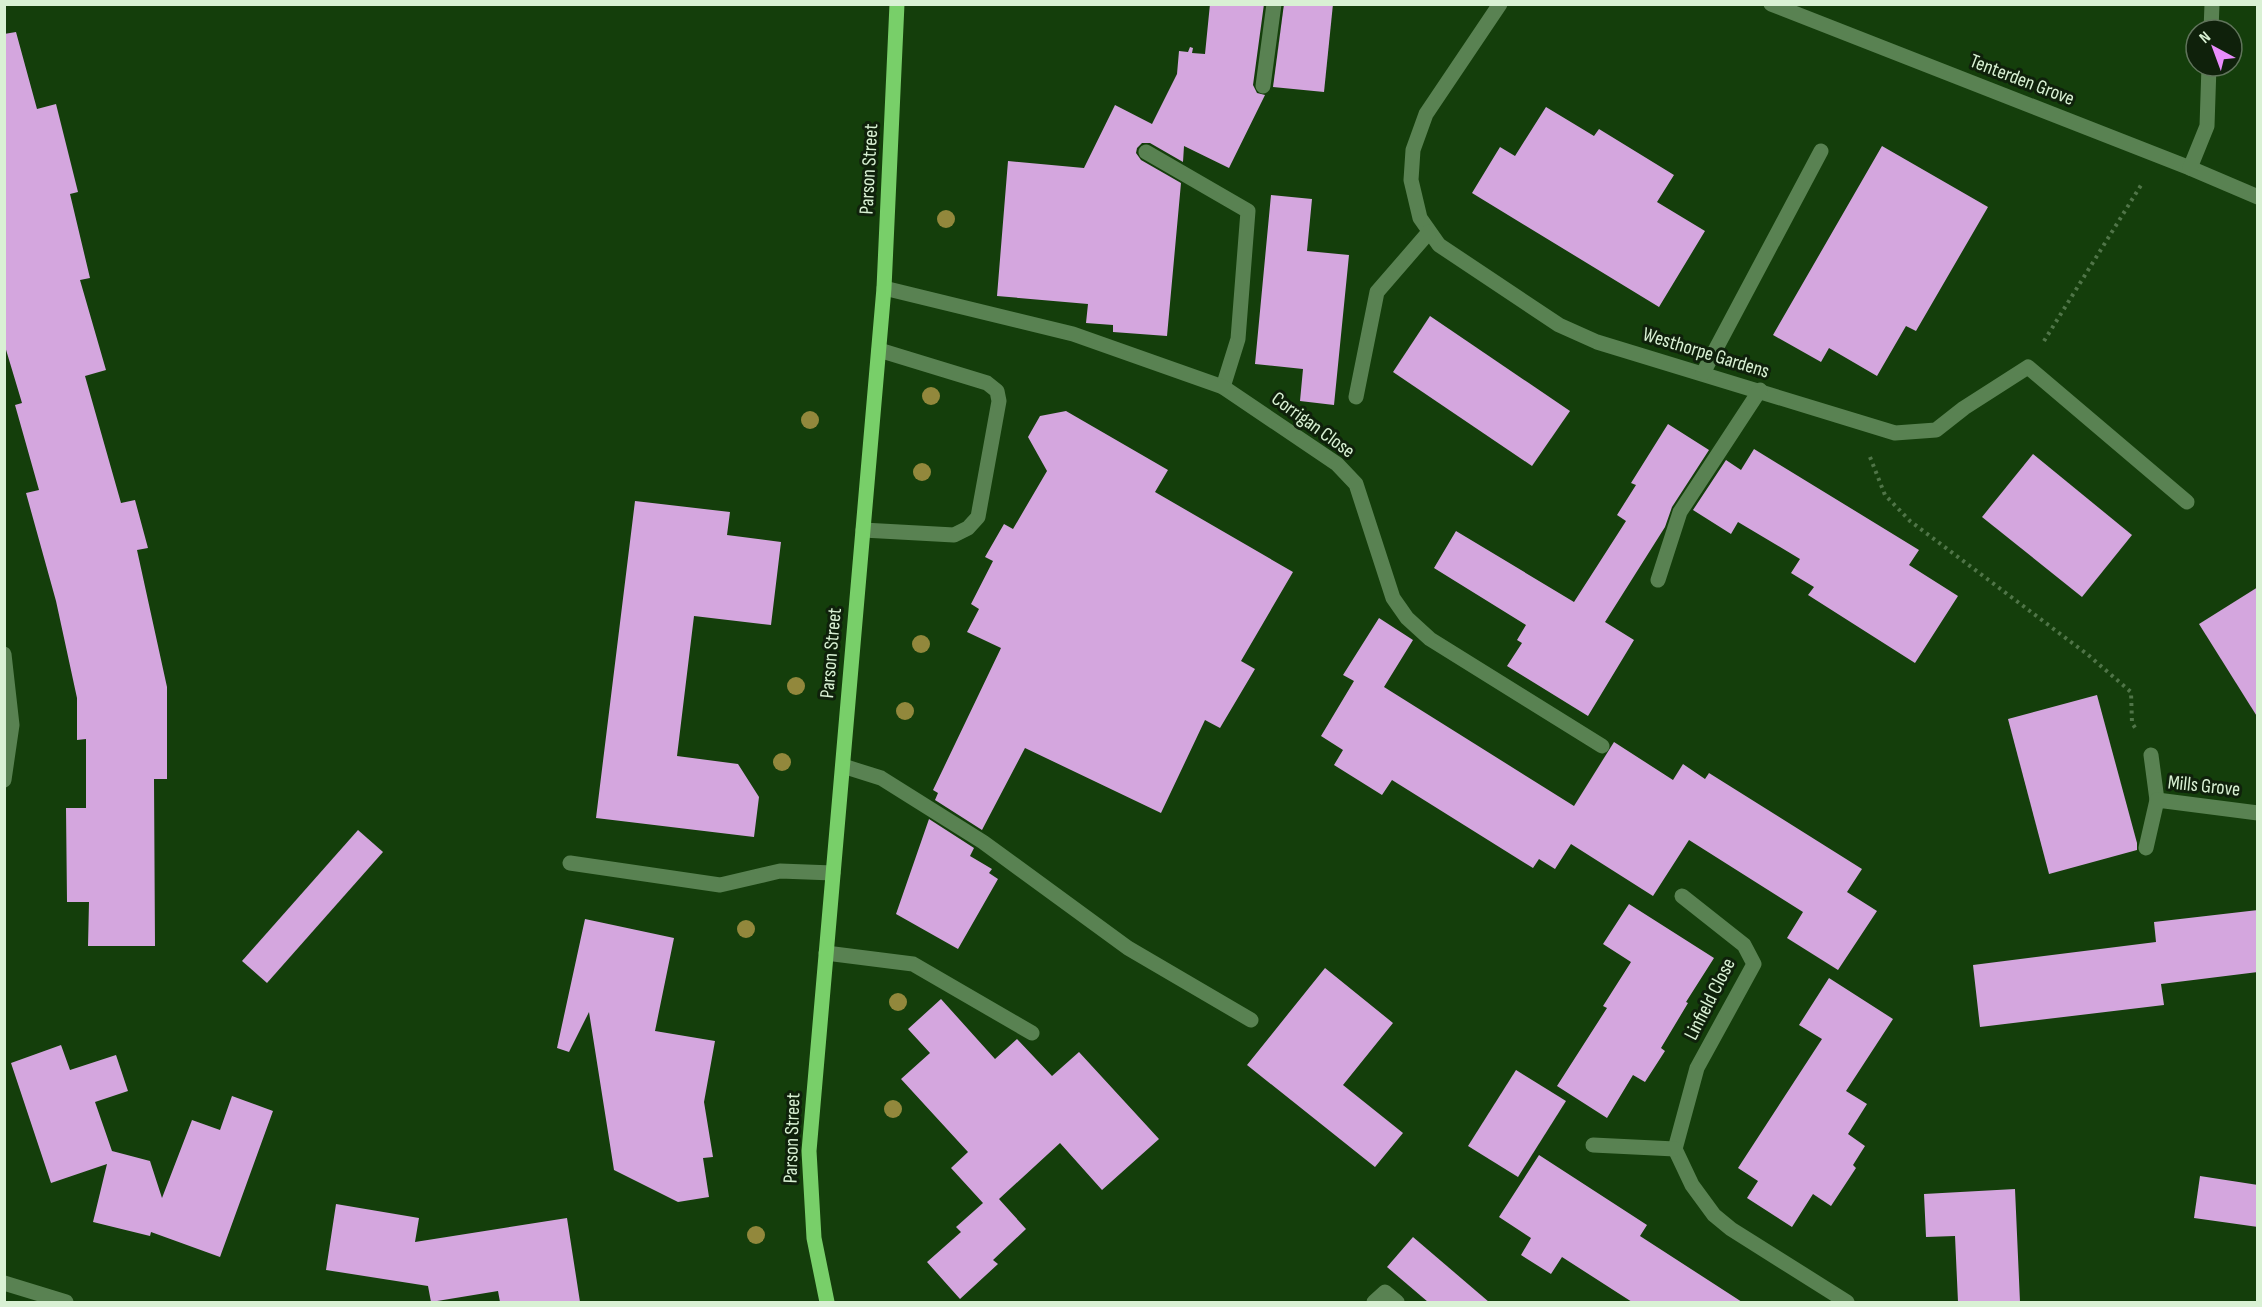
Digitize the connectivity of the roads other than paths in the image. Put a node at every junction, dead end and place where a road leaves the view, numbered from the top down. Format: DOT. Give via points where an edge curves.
graph roads {
  1 [pos="897,4"];
  2 [pos="1274,4"];
  3 [pos="1500,4"];
  4 [pos="1771,4"];
  5 [pos="2209,78"];
  6 [pos="1263,86"];
  7 [pos="1821,151"];
  8 [pos="1146,152"];
  9 [pos="2190,168"];
  10 [pos="2258,196"];
  11 [pos="1429,231"];
  12 [pos="884,288"];
  13 [pos="879,350"];
  14 [pos="1703,373"];
  15 [pos="1223,387"];
  16 [pos="1760,390"];
  17 [pos="1356,397"];
  18 [pos="2187,502"];
  19 [pos="863,530"];
  20 [pos="1658,580"];
  21 [pos="4,654"];
  22 [pos="1602,746"];
  23 [pos="2151,755"];
  24 [pos="843,766"];
  25 [pos="4,780"];
  26 [pos="2157,800"];
  27 [pos="2258,813"];
  28 [pos="2146,848"];
  29 [pos="570,863"];
  30 [pos="833,873"];
  31 [pos="1682,896"];
  32 [pos="826,953"];
  33 [pos="1251,1020"];
  34 [pos="1032,1033"];
  35 [pos="1593,1145"];
  36 [pos="1675,1149"];
  37 [pos="4,1282"];
  38 [pos="66,1302"];
  39 [pos="826,1302"];
  40 [pos="1374,1302"];
  41 [pos="1397,1302"];
  42 [pos="1847,1302"];
  1 -- 12 [label="main road, Parson Street"];
  2 -- 6 [label="street"];
  3 -- 11 [label="street, Westhorpe Gardens" via="1426,114 1413,150 1411,180 1420,218"];
  4 -- 9 [label="street, Tenterden Grove"];
  5 -- 9 [label="street" via="2207,126"];
  7 -- 14 [label="street"];
  8 -- 15 [label="street" via="1248,211 1238,339"];
  9 -- 10 [label="street, Tenterden Grove"];
  11 -- 14 [label="street, Westhorpe Gardens" via="1439,245 1559,325 1597,342"];
  11 -- 17 [label="street" via="1377,292"];
  12 -- 13 [label="main road, Parson Street"];
  12 -- 15 [label="street, Corrigan Close" via="1072,334"];
  13 -- 19 [label="main road, Parson Street"];
  13 -- 19 [label="street" via="987,382 997,391 999,401 978,517 969,528 954,535"];
  14 -- 16 [label="street, Westhorpe Gardens"];
  15 -- 22 [label="street, Corrigan Close" via="1337,464 1356,484 1393,598 1407,618 1430,639"];
  16 -- 18 [label="street, Westhorpe Gardens" via="1895,433 1936,430 2028,367"];
  16 -- 20 [label="street" via="1680,512"];
  19 -- 24 [label="main road, Parson Street"];
  21 -- 25 [label="street" via="12,725"];
  23 -- 26 [label="street"];
  24 -- 30 [label="main road, Parson Street"];
  24 -- 33 [label="street" via="881,778 982,842 1128,948"];
  26 -- 27 [label="street, Mills Grove"];
  26 -- 28 [label="street, Mills Grove"];
  29 -- 30 [label="street" via="720,885 780,871"];
  30 -- 32 [label="main road, Parson Street"];
  31 -- 36 [label="street, Linfield Close" via="1744,945 1754,964 1697,1068"];
  32 -- 34 [label="street" via="913,964"];
  32 -- 39 [label="main road, Parson Street" via="809,1151 814,1238"];
  35 -- 36 [label="street"];
  36 -- 42 [label="street" via="1692,1185 1714,1215"];
  37 -- 38 [label="street"];
  40 -- 41 [label="street" via="1385,1292"];
}
